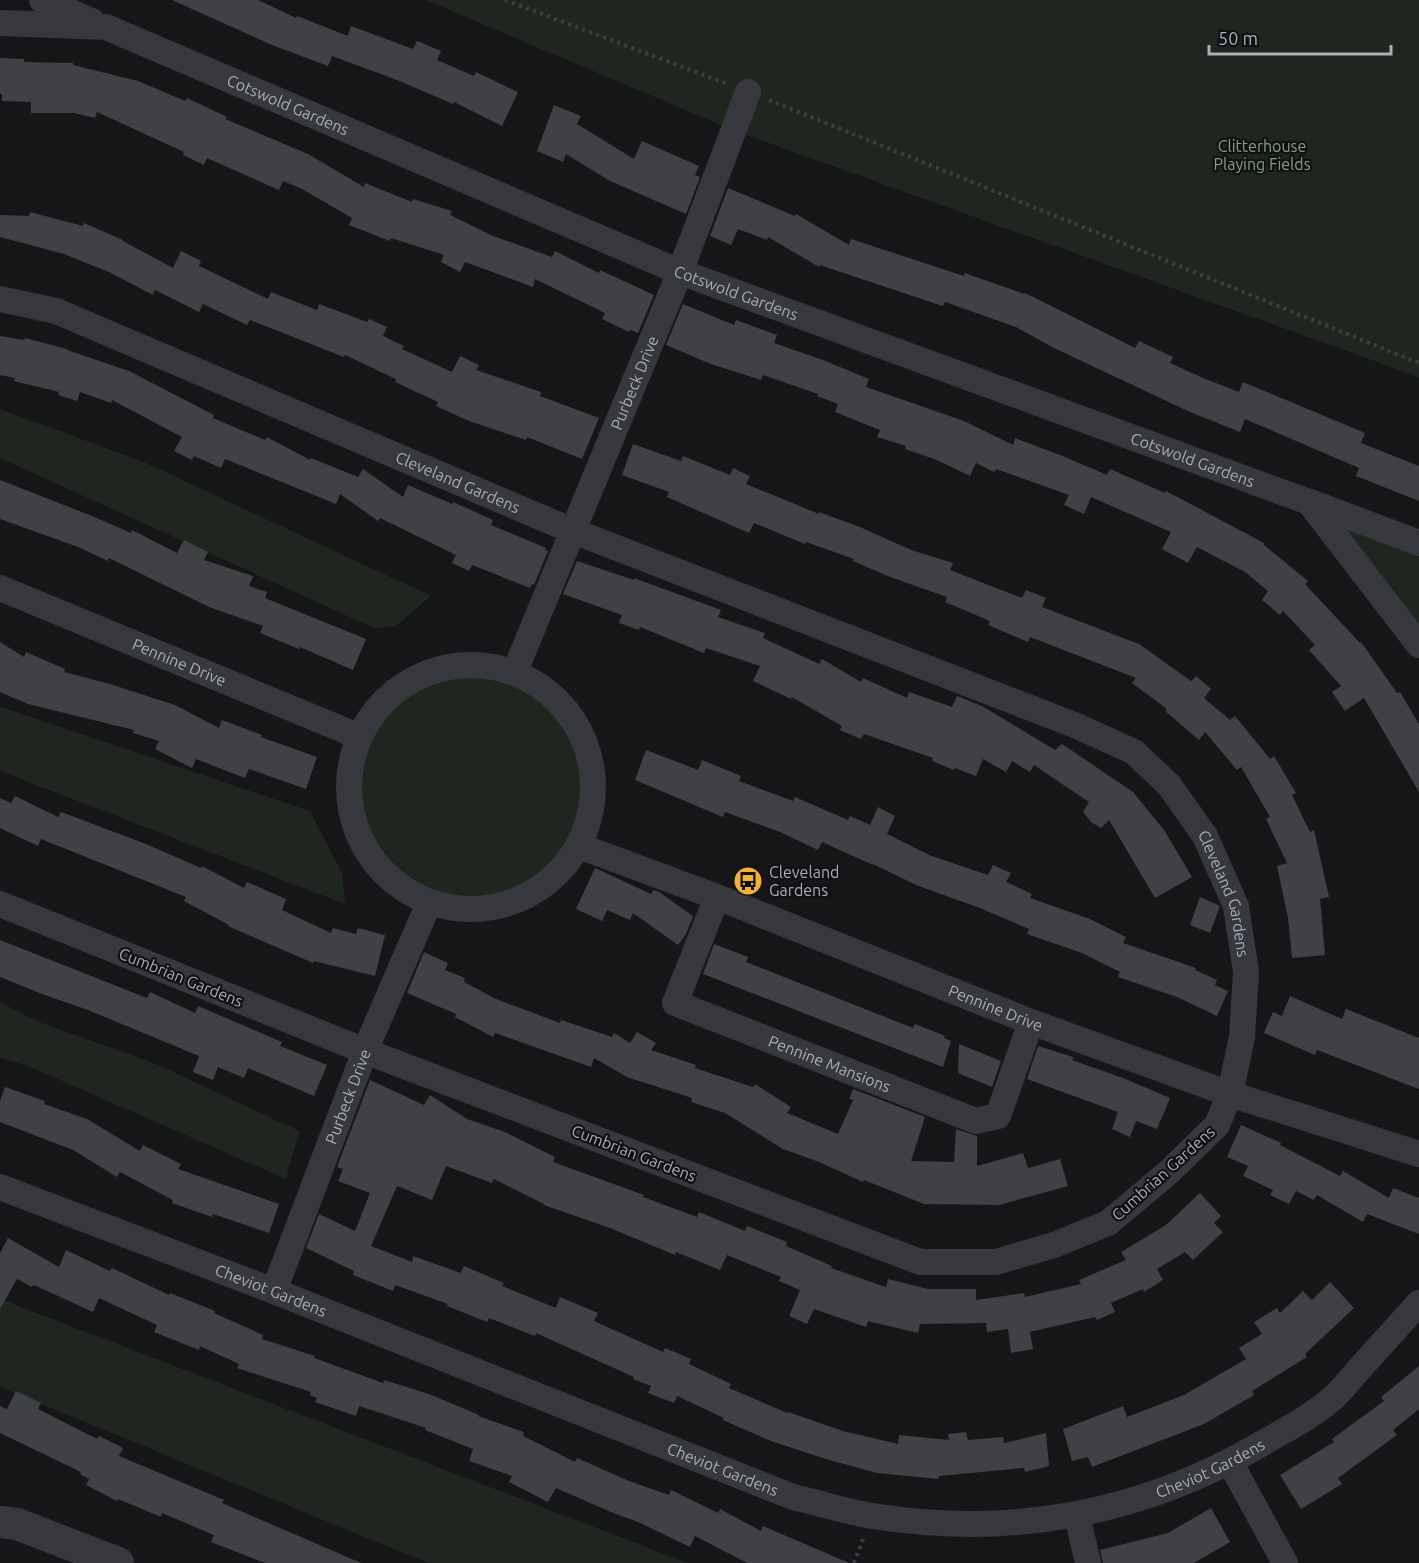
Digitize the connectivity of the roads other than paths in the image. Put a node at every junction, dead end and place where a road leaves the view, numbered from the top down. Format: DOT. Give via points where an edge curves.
graph roads {
  1 [pos="42,0"];
  2 [pos="0,23"];
  3 [pos="106,27"];
  4 [pos="748,92"];
  5 [pos="680,272"];
  6 [pos="0,299"];
  7 [pos="1309,502"];
  8 [pos="573,531"];
  9 [pos="1419,543"];
  10 [pos="0,588"];
  11 [pos="1419,645"];
  12 [pos="515,671"];
  13 [pos="358,736"];
  14 [pos="579,846"];
  15 [pos="717,897"];
  16 [pos="429,903"];
  17 [pos="0,904"];
  18 [pos="1030,1022"];
  19 [pos="365,1051"];
  20 [pos="1230,1095"];
  21 [pos="1419,1154"];
  22 [pos="0,1187"];
  23 [pos="274,1291"];
  24 [pos="1419,1303"];
  25 [pos="1230,1462"];
  26 [pos="1077,1515"];
  27 [pos="6,1520"];
  28 [pos="118,1563"];
  29 [pos="1088,1563"];
  30 [pos="1285,1563"];
  1 -- 3 [label="street"];
  2 -- 3 [label="street, Cotswold Gardens"];
  3 -- 5 [label="street, Cotswold Gardens"];
  4 -- 5 [label="street, Purbeck Drive"];
  5 -- 7 [label="street, Cotswold Gardens"];
  5 -- 8 [label="street, Purbeck Drive"];
  6 -- 8 [label="street, Cleveland Gardens" via="56,311"];
  7 -- 9 [label="street, Cotswold Gardens"];
  7 -- 11 [label="street"];
  8 -- 12 [label="street, Purbeck Drive"];
  8 -- 20 [label="street, Cleveland Gardens" via="1077,726 1134,752 1169,784 1205,836 1236,906 1246,972 1242,1037"];
  10 -- 13 [label="street, Pennine Drive"];
  12 -- 13 [label="street" via="459,664 420,674 383,699"];
  12 -- 14 [label="street" via="550,692 580,728 594,777 592,810"];
  13 -- 16 [label="street" via="348,789 356,831 374,862 406,891"];
  14 -- 15 [label="street, Pennine Drive"];
  14 -- 16 [label="street" via="555,877 511,903 469,910"];
  15 -- 18 [label="street, Pennine Drive"];
  15 -- 18 [label="street, Pennine Mansions" via="675,1003 976,1121 999,1116"];
  16 -- 19 [label="street, Purbeck Drive"];
  17 -- 19 [label="street, Cumbrian Gardens"];
  18 -- 20 [label="street, Pennine Drive"];
  19 -- 20 [label="street, Cumbrian Gardens" via="920,1262 996,1262 1054,1245 1108,1223 1217,1125"];
  19 -- 23 [label="street, Purbeck Drive"];
  20 -- 21 [label="street, Pennine Drive"];
  22 -- 23 [label="street, Cheviot Gardens"];
  23 -- 26 [label="street, Cheviot Gardens" via="794,1497 871,1516 934,1523 1012,1522"];
  24 -- 25 [label="street, Cheviot Gardens" via="1334,1398"];
  25 -- 26 [label="street, Cheviot Gardens" via="1132,1502"];
  25 -- 30 [label="street"];
  26 -- 29 [label="street"];
  27 -- 28 [label="street"];
}
